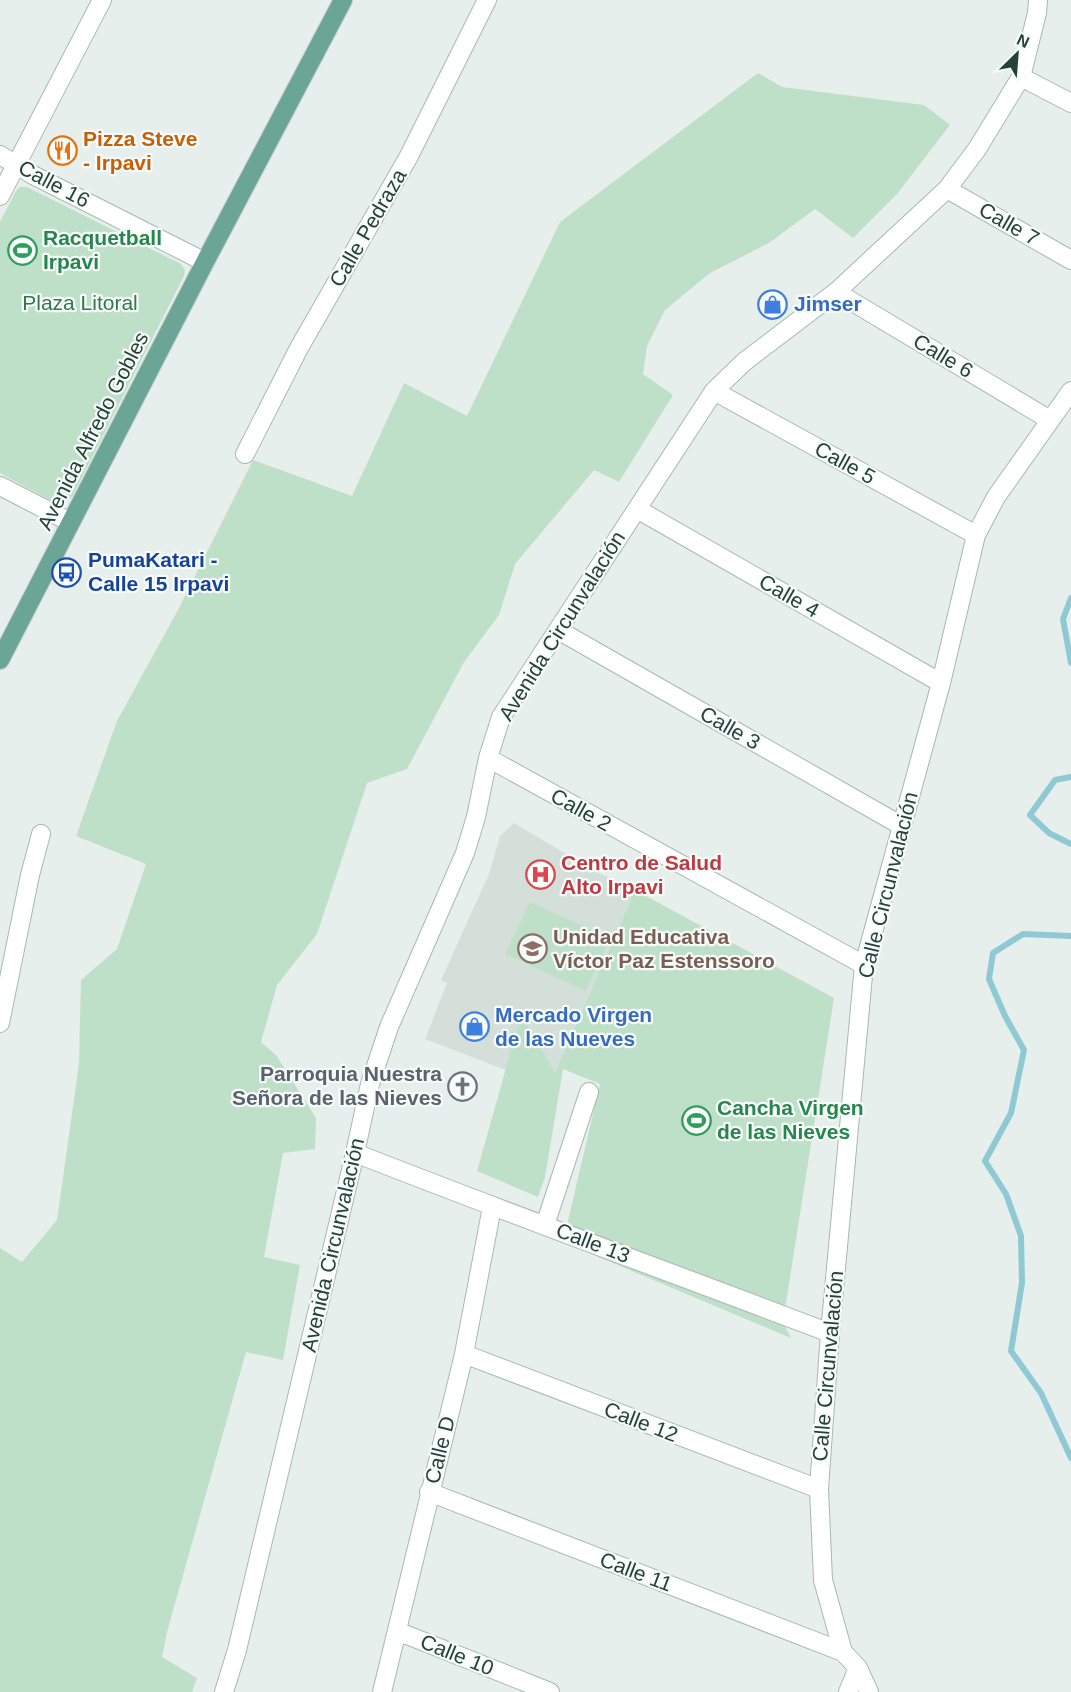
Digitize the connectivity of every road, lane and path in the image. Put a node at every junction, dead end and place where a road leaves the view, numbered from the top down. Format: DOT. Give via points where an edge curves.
graph roads {
  1 [pos="102,0"];
  2 [pos="343,0"];
  3 [pos="488,0"];
  4 [pos="1038,0"];
  5 [pos="1021,77"];
  6 [pos="1071,103"];
  7 [pos="0,155"];
  8 [pos="16,164"];
  9 [pos="947,189"];
  10 [pos="0,196"];
  11 [pos="1071,260"];
  12 [pos="205,262"];
  13 [pos="836,292"];
  14 [pos="714,391"];
  15 [pos="1071,391"];
  16 [pos="1050,420"];
  17 [pos="245,454"];
  18 [pos="0,486"];
  19 [pos="637,509"];
  20 [pos="70,522"];
  21 [pos="976,535"];
  22 [pos="558,630"];
  23 [pos="0,660"];
  24 [pos="941,683"];
  25 [pos="488,758"];
  26 [pos="902,826"];
  27 [pos="41,834"];
  28 [pos="864,965"];
  29 [pos="0,1023"];
  30 [pos="589,1092"];
  31 [pos="356,1153"];
  32 [pos="492,1207"];
  33 [pos="545,1225"];
  34 [pos="830,1333"];
  35 [pos="464,1354"];
  36 [pos="819,1489"];
  37 [pos="429,1492"];
  38 [pos="397,1631"];
  39 [pos="843,1652"];
  40 [pos="858,1668"];
  41 [pos="224,1692"];
  42 [pos="382,1692"];
  43 [pos="550,1692"];
  44 [pos="848,1692"];
  45 [pos="869,1692"];
  1 -- 8 [label="street"];
  2 -- 12 [label="main road, Avenida Alfredo Gobles"];
  3 -- 17 [label="street, Calle Pedraza" via="409,156 299,348"];
  4 -- 5 [label="street, Avenida Circunvalación"];
  5 -- 6 [label="street"];
  5 -- 9 [label="street, Avenida Circunvalación"];
  7 -- 8 [label="street, Calle 16"];
  8 -- 10 [label="street"];
  8 -- 12 [label="street, Calle 16"];
  9 -- 11 [label="street, Calle 7"];
  9 -- 13 [label="street, Avenida Circunvalación"];
  12 -- 20 [label="main road, Avenida Alfredo Gobles"];
  13 -- 14 [label="street, Avenida Circunvalación" via="744,362"];
  13 -- 16 [label="street, Calle 6"];
  14 -- 19 [label="street, Avenida Circunvalación"];
  14 -- 21 [label="street, Calle 5"];
  15 -- 16 [label="street, Calle Circunvalación"];
  16 -- 21 [label="street, Calle Circunvalación" via="996,497"];
  18 -- 20 [label="street"];
  19 -- 22 [label="street, Avenida Circunvalación"];
  19 -- 24 [label="street, Calle 4"];
  20 -- 23 [label="main road, Avenida Alfredo Gobles"];
  21 -- 24 [label="street, Calle Circunvalación"];
  22 -- 25 [label="street, Avenida Circunvalación" via="501,717"];
  22 -- 26 [label="street, Calle 3"];
  24 -- 26 [label="street, Calle Circunvalación"];
  25 -- 28 [label="street, Calle 2"];
  25 -- 31 [label="street, Avenida Circunvalación" via="465,853 389,1027 370,1084"];
  26 -- 28 [label="street, Calle Circunvalación"];
  27 -- 29 [label="street"];
  28 -- 34 [label="street, Calle Circunvalación"];
  30 -- 33 [label="street"];
  31 -- 32 [label="street, Calle 13"];
  31 -- 41 [label="street, Avenida Circunvalación"];
  32 -- 33 [label="street, Calle 13"];
  32 -- 35 [label="street, Calle D"];
  33 -- 34 [label="street, Calle 13"];
  34 -- 36 [label="street, Calle Circunvalación"];
  35 -- 36 [label="street, Calle 12"];
  35 -- 37 [label="street, Calle D"];
  36 -- 39 [label="street, Calle Circunvalación" via="823,1580"];
  37 -- 38 [label="street, Calle D"];
  37 -- 39 [label="street, Calle 11"];
  38 -- 42 [label="street, Calle D"];
  38 -- 43 [label="street, Calle 10"];
  39 -- 40 [label="street, Calle Circunvalación"];
  40 -- 44 [label="street"];
  40 -- 45 [label="street, Calle Circunvalación"];
}
